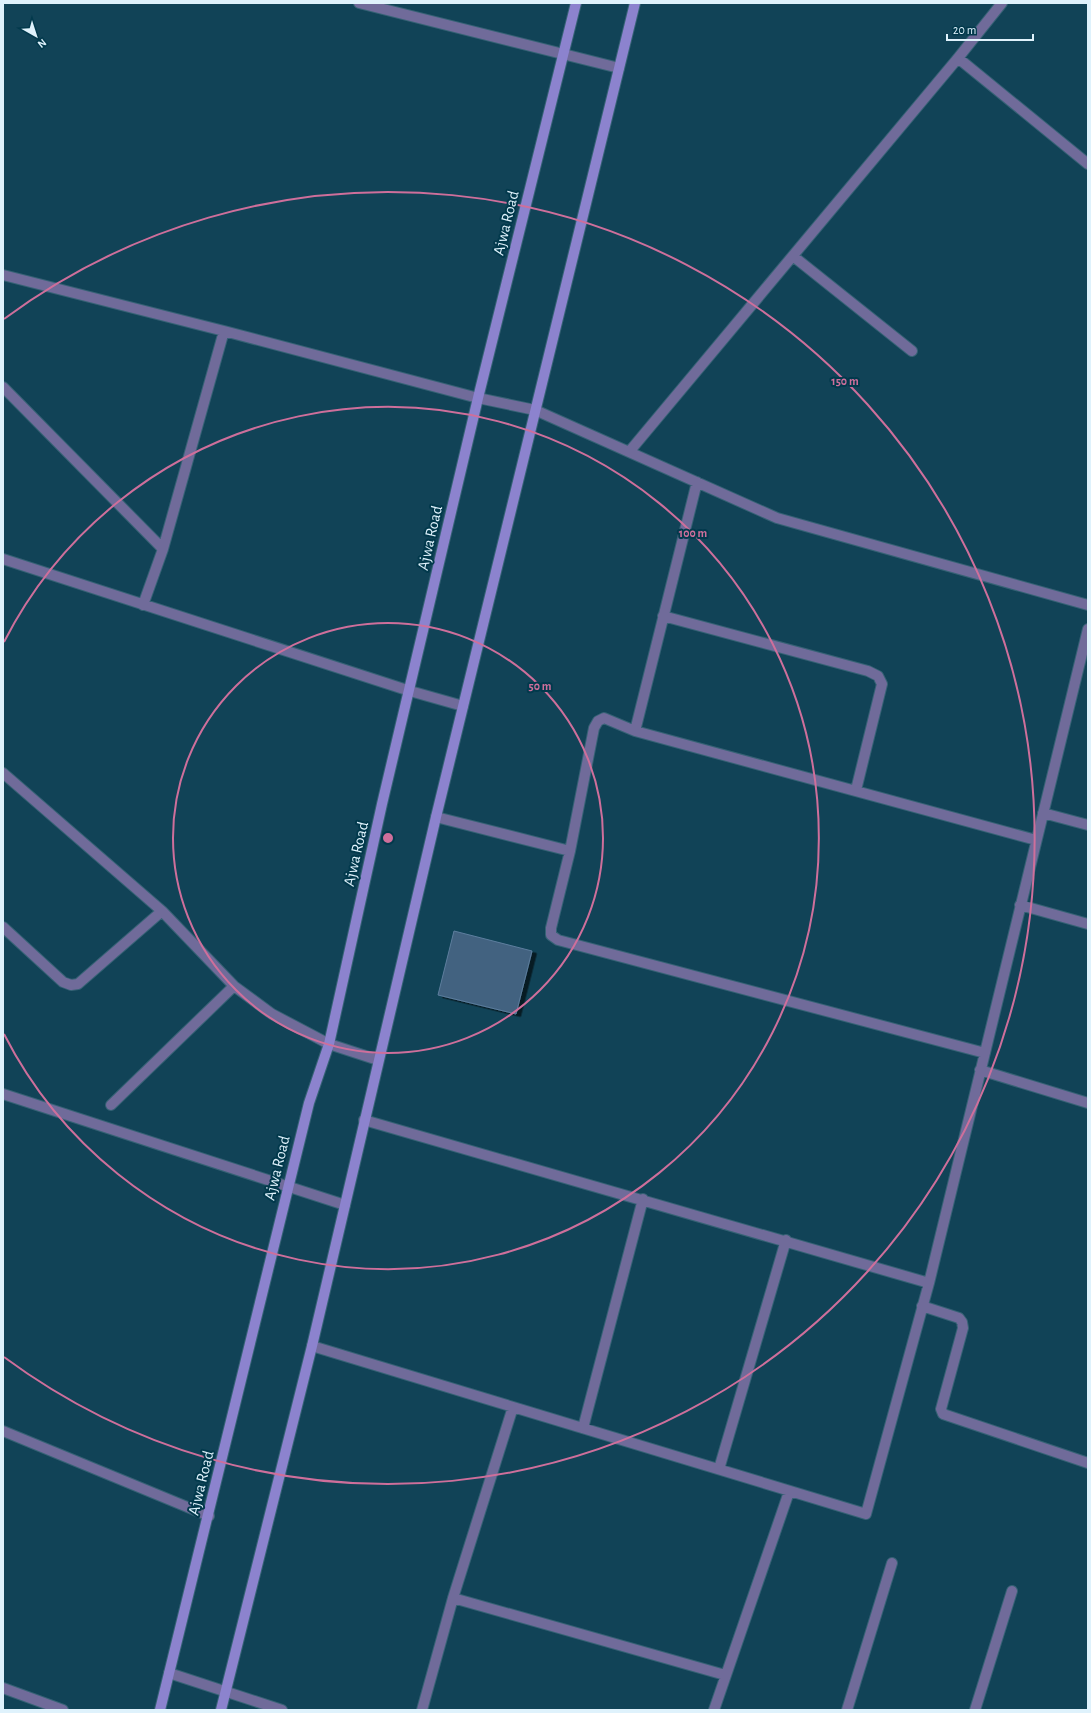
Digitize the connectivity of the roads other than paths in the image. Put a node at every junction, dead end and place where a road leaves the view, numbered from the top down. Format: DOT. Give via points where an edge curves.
graph roads {
  1 [pos="359,3"];
  2 [pos="576,3"];
  3 [pos="635,3"];
  4 [pos="1002,3"];
  5 [pos="563,55"];
  6 [pos="958,58"];
  7 [pos="619,68"];
  8 [pos="1088,164"];
  9 [pos="793,256"];
  10 [pos="3,275"];
  11 [pos="224,331"];
  12 [pos="912,351"];
  13 [pos="3,387"];
  14 [pos="478,398"];
  15 [pos="535,410"];
  16 [pos="629,452"];
  17 [pos="697,482"];
  18 [pos="163,549"];
  19 [pos="3,559"];
  20 [pos="143,604"];
  21 [pos="1088,605"];
  22 [pos="663,616"];
  23 [pos="1088,629"];
  24 [pos="410,691"];
  25 [pos="463,706"];
  26 [pos="635,731"];
  27 [pos="3,773"];
  28 [pos="856,790"];
  29 [pos="1043,813"];
  30 [pos="436,817"];
  31 [pos="1088,825"];
  32 [pos="1036,840"];
  33 [pos="570,851"];
  34 [pos="1020,905"];
  35 [pos="162,911"];
  36 [pos="1088,924"];
  37 [pos="3,927"];
  38 [pos="234,986"];
  39 [pos="329,1044"];
  40 [pos="984,1053"];
  41 [pos="378,1060"];
  42 [pos="980,1070"];
  43 [pos="3,1094"];
  44 [pos="1088,1103"];
  45 [pos="111,1105"];
  46 [pos="364,1120"];
  47 [pos="288,1188"];
  48 [pos="643,1199"];
  49 [pos="345,1205"];
  50 [pos="786,1240"];
  51 [pos="929,1283"];
  52 [pos="922,1306"];
  53 [pos="312,1346"];
  54 [pos="513,1407"];
  55 [pos="583,1428"];
  56 [pos="3,1431"];
  57 [pos="1088,1463"];
  58 [pos="719,1469"];
  59 [pos="789,1492"];
  60 [pos="208,1516"];
  61 [pos="892,1563"];
  62 [pos="1012,1591"];
  63 [pos="453,1598"];
  64 [pos="169,1672"];
  65 [pos="725,1675"];
  66 [pos="3,1688"];
  67 [pos="226,1691"];
  68 [pos="63,1710"];
  69 [pos="160,1710"];
  70 [pos="221,1710"];
  71 [pos="282,1710"];
  72 [pos="422,1710"];
  73 [pos="714,1710"];
  74 [pos="847,1710"];
  75 [pos="976,1710"];
  1 -- 5 [label="street"];
  2 -- 5 [label="main road, Ajwa Road"];
  3 -- 7 [label="main road"];
  4 -- 6 [label="street"];
  5 -- 7 [label="street"];
  5 -- 14 [label="main road, Ajwa Road"];
  6 -- 8 [label="street"];
  6 -- 9 [label="street"];
  7 -- 15 [label="main road"];
  9 -- 12 [label="street"];
  9 -- 16 [label="street"];
  10 -- 11 [label="street"];
  11 -- 14 [label="street"];
  11 -- 18 [label="street"];
  13 -- 18 [label="street"];
  14 -- 15 [label="street"];
  14 -- 24 [label="main road, Ajwa Road"];
  15 -- 16 [label="street"];
  15 -- 25 [label="main road"];
  16 -- 17 [label="street"];
  17 -- 21 [label="street" via="777,518"];
  17 -- 22 [label="street"];
  18 -- 20 [label="street"];
  19 -- 20 [label="street"];
  20 -- 24 [label="street"];
  22 -- 26 [label="street"];
  22 -- 28 [label="street" via="868,671 878,676 882,684"];
  23 -- 29 [label="street"];
  24 -- 25 [label="street"];
  24 -- 39 [label="main road, Ajwa Road" via="382,804"];
  25 -- 30 [label="main road"];
  26 -- 28 [label="street"];
  26 -- 33 [label="street" via="604,718 598,721 594,728"];
  27 -- 35 [label="street"];
  28 -- 32 [label="street"];
  29 -- 31 [label="street"];
  29 -- 32 [label="street"];
  30 -- 33 [label="street"];
  30 -- 41 [label="main road"];
  32 -- 34 [label="street"];
  33 -- 40 [label="street" via="551,928 551,935 558,940"];
  34 -- 36 [label="street"];
  34 -- 40 [label="street"];
  35 -- 37 [label="street" via="78,984 71,985 63,982"];
  35 -- 38 [label="street"];
  38 -- 39 [label="street" via="272,1014"];
  38 -- 45 [label="street"];
  39 -- 41 [label="street"];
  39 -- 47 [label="main road, Ajwa Road" via="309,1103"];
  40 -- 42 [label="street"];
  41 -- 46 [label="main road"];
  42 -- 44 [label="street"];
  42 -- 51 [label="street"];
  43 -- 47 [label="street"];
  46 -- 48 [label="street"];
  46 -- 49 [label="main road"];
  47 -- 49 [label="street"];
  47 -- 60 [label="main road, Ajwa Road"];
  48 -- 50 [label="street"];
  48 -- 55 [label="street"];
  49 -- 53 [label="main road"];
  50 -- 51 [label="street"];
  50 -- 58 [label="street"];
  51 -- 52 [label="street"];
  52 -- 57 [label="street" via="958,1318 962,1322 963,1328 941,1409 943,1414"];
  52 -- 59 [label="street" via="866,1514"];
  53 -- 54 [label="street"];
  53 -- 67 [label="main road"];
  54 -- 55 [label="street"];
  54 -- 63 [label="street"];
  55 -- 58 [label="street"];
  56 -- 60 [label="street"];
  58 -- 59 [label="street"];
  59 -- 65 [label="street"];
  60 -- 64 [label="main road, Ajwa Road"];
  61 -- 74 [label="street"];
  62 -- 75 [label="street"];
  63 -- 65 [label="street"];
  63 -- 72 [label="street"];
  64 -- 67 [label="street"];
  64 -- 69 [label="main road, Ajwa Road"];
  65 -- 73 [label="street"];
  66 -- 68 [label="street"];
  67 -- 70 [label="main road"];
  67 -- 71 [label="street"];
}
